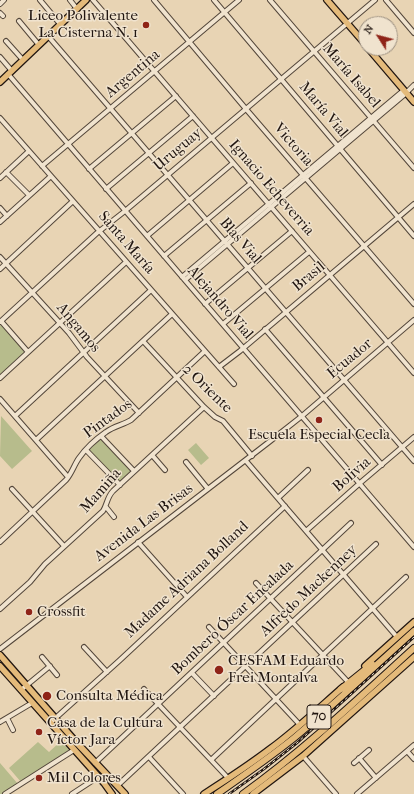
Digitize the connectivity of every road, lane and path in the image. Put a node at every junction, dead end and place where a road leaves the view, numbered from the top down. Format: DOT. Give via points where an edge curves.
graph roads {
  1 [pos="4,0"];
  2 [pos="40,0"];
  3 [pos="70,0"];
  4 [pos="86,0"];
  5 [pos="93,0"];
  6 [pos="154,0"];
  7 [pos="214,0"];
  8 [pos="239,0"];
  9 [pos="270,0"];
  10 [pos="327,0"];
  11 [pos="375,0"];
  12 [pos="386,0"];
  13 [pos="0,4"];
  14 [pos="77,9"];
  15 [pos="224,13"];
  16 [pos="19,21"];
  17 [pos="347,23"];
  18 [pos="60,24"];
  19 [pos="414,33"];
  20 [pos="48,36"];
  21 [pos="358,36"];
  22 [pos="6,41"];
  23 [pos="190,42"];
  24 [pos="39,45"];
  25 [pos="314,51"];
  26 [pos="375,56"];
  27 [pos="0,57"];
  28 [pos="23,60"];
  29 [pos="10,72"];
  30 [pos="155,72"];
  31 [pos="281,79"];
  32 [pos="0,82"];
  33 [pos="414,85"];
  34 [pos="405,91"];
  35 [pos="176,96"];
  36 [pos="414,102"];
  37 [pos="110,108"];
  38 [pos="246,109"];
  39 [pos="193,116"];
  40 [pos="0,118"];
  41 [pos="373,119"];
  42 [pos="132,133"];
  43 [pos="212,138"];
  44 [pos="68,144"];
  45 [pos="339,148"];
  46 [pos="29,151"];
  47 [pos="149,153"];
  48 [pos="233,163"];
  49 [pos="42,166"];
  50 [pos="414,168"];
  51 [pos="89,169"];
  52 [pos="6,172"];
  53 [pos="167,175"];
  54 [pos="51,176"];
  55 [pos="304,177"];
  56 [pos="0,178"];
  57 [pos="251,183"];
  58 [pos="106,189"];
  59 [pos="29,196"];
  60 [pos="189,200"];
  61 [pos="73,201"];
  62 [pos="414,204"];
  63 [pos="270,206"];
  64 [pos="0,208"];
  65 [pos="125,211"];
  66 [pos="7,216"];
  67 [pos="398,217"];
  68 [pos="207,220"];
  69 [pos="0,222"];
  70 [pos="99,231"];
  71 [pos="292,231"];
  72 [pos="147,236"];
  73 [pos="414,236"];
  74 [pos="226,243"];
  75 [pos="364,246"];
  76 [pos="310,252"];
  77 [pos="164,256"];
  78 [pos="0,257"];
  79 [pos="126,262"];
  80 [pos="6,264"];
  81 [pos="248,268"];
  82 [pos="0,269"];
  83 [pos="330,275"];
  84 [pos="184,279"];
  85 [pos="266,289"];
  86 [pos="151,290"];
  87 [pos="32,293"];
  88 [pos="205,304"];
  89 [pos="414,304"];
  90 [pos="286,312"];
  91 [pos="172,314"];
  92 [pos="414,320"];
  93 [pos="0,322"];
  94 [pos="60,323"];
  95 [pos="223,324"];
  96 [pos="266,329"];
  97 [pos="142,341"];
  98 [pos="388,343"];
  99 [pos="243,348"];
  100 [pos="205,351"];
  101 [pos="28,352"];
  102 [pos="83,353"];
  103 [pos="219,367"];
  104 [pos="414,373"];
  105 [pos="105,377"];
  106 [pos="0,378"];
  107 [pos="177,378"];
  108 [pos="344,380"];
  109 [pos="234,384"];
  110 [pos="324,397"];
  111 [pos="0,399"];
  112 [pos="204,407"];
  113 [pos="139,413"];
  114 [pos="15,416"];
  115 [pos="302,416"];
  116 [pos="101,436"];
  117 [pos="414,438"];
  118 [pos="36,440"];
  119 [pos="402,447"];
  120 [pos="86,450"];
  121 [pos="152,455"];
  122 [pos="252,456"];
  123 [pos="246,461"];
  124 [pos="414,461"];
  125 [pos="186,462"];
  126 [pos="382,465"];
  127 [pos="165,470"];
  128 [pos="308,470"];
  129 [pos="134,471"];
  130 [pos="68,477"];
  131 [pos="360,483"];
  132 [pos="120,484"];
  133 [pos="12,489"];
  134 [pos="208,489"];
  135 [pos="278,498"];
  136 [pos="285,506"];
  137 [pos="106,507"];
  138 [pos="33,512"];
  139 [pos="114,517"];
  140 [pos="351,524"];
  141 [pos="306,531"];
  142 [pos="0,542"];
  143 [pos="138,542"];
  144 [pos="376,544"];
  145 [pos="64,546"];
  146 [pos="414,547"];
  147 [pos="322,551"];
  148 [pos="344,575"];
  149 [pos="406,577"];
  150 [pos="256,583"];
  151 [pos="187,597"];
  152 [pos="271,599"];
  153 [pos="0,609"];
  154 [pos="372,609"];
  155 [pos="414,622"];
  156 [pos="293,623"];
  157 [pos="209,627"];
  158 [pos="414,631"];
  159 [pos="397,637"];
  160 [pos="224,643"];
  161 [pos="84,647"];
  162 [pos="414,648"];
  163 [pos="0,649"];
  164 [pos="0,655"];
  165 [pos="323,655"];
  166 [pos="42,657"];
  167 [pos="413,659"];
  168 [pos="0,666"];
  169 [pos="50,666"];
  170 [pos="246,667"];
  171 [pos="106,672"];
  172 [pos="192,673"];
  173 [pos="57,674"];
  174 [pos="348,682"];
  175 [pos="26,686"];
  176 [pos="144,688"];
  177 [pos="341,689"];
  178 [pos="21,690"];
  179 [pos="214,696"];
  180 [pos="276,699"];
  181 [pos="32,703"];
  182 [pos="159,704"];
  183 [pos="6,718"];
  184 [pos="55,718"];
  185 [pos="0,721"];
  186 [pos="50,723"];
  187 [pos="300,725"];
  188 [pos="181,728"];
  189 [pos="13,730"];
  190 [pos="414,745"];
  191 [pos="74,750"];
  192 [pos="369,750"];
  193 [pos="84,751"];
  194 [pos="407,751"];
  195 [pos="303,756"];
  196 [pos="149,757"];
  197 [pos="359,758"];
  198 [pos="414,759"];
  199 [pos="211,760"];
  200 [pos="95,763"];
  201 [pos="354,763"];
  202 [pos="98,777"];
  203 [pos="228,778"];
  204 [pos="376,778"];
  205 [pos="118,786"];
  206 [pos="5,794"];
  207 [pos="72,794"];
  208 [pos="112,794"];
  209 [pos="125,794"];
  210 [pos="183,794"];
  211 [pos="204,794"];
  212 [pos="217,794"];
  213 [pos="243,794"];
  214 [pos="253,794"];
  215 [pos="336,794"];
  216 [pos="357,794"];
  1 -- 13 [label="street"];
  2 -- 18 [label="street"];
  3 -- 14 [label="street"];
  4 -- 14 [label="main road"];
  5 -- 30 [label="street, Ignacio Echeverria"];
  6 -- 23 [label="street, Victoria"];
  7 -- 15 [label="street, María Vial"];
  8 -- 15 [label="street, Argentina"];
  9 -- 25 [label="street, María Isabel"];
  10 -- 17 [label="main road"];
  11 -- 17 [label="street, Uruguay"];
  12 -- 19 [label="street"];
  14 -- 18 [label="main road"];
  15 -- 23 [label="street, Argentina"];
  15 -- 31 [label="street, María Vial"];
  16 -- 24 [label="street"];
  17 -- 21 [label="main road"];
  17 -- 25 [label="street, Uruguay"];
  18 -- 20 [label="main road"];
  20 -- 24 [label="main road"];
  20 -- 37 [label="street, Blas Vial"];
  22 -- 28 [label="street"];
  23 -- 30 [label="street, Argentina"];
  23 -- 38 [label="street, Victoria"];
  24 -- 28 [label="main road"];
  25 -- 31 [label="street, Uruguay"];
  25 -- 41 [label="street, María Isabel"];
  26 -- 34 [label="main road"];
  27 -- 29 [label="street, Alejandro Vial"];
  28 -- 29 [label="main road"];
  29 -- 32 [label="main road"];
  29 -- 44 [label="street, Alejandro Vial"];
  30 -- 35 [label="street, Ignacio Echeverria"];
  30 -- 37 [label="street, Argentina"];
  31 -- 38 [label="street, Uruguay"];
  31 -- 45 [label="street, María Vial"];
  33 -- 34 [label="street"];
  34 -- 36 [label="main road"];
  34 -- 41 [label="street"];
  35 -- 39 [label="street, Ignacio Echeverria"];
  35 -- 42 [label="street"];
  37 -- 42 [label="street, Blas Vial"];
  37 -- 44 [label="street, Argentina"];
  38 -- 43 [label="street, Uruguay"];
  38 -- 55 [label="street, Victoria"];
  39 -- 43 [label="street, Ignacio Echeverria"];
  39 -- 47 [label="street"];
  40 -- 46 [label="street, Santa María"];
  41 -- 45 [label="street"];
  41 -- 50 [label="street, María Isabel"];
  42 -- 47 [label="street, Blas Vial"];
  42 -- 51 [label="street"];
  43 -- 48 [label="street, Ignacio Echeverria"];
  43 -- 53 [label="street, Uruguay"];
  44 -- 49 [label="street, Argentina"];
  44 -- 51 [label="street, Alejandro Vial"];
  45 -- 55 [label="street"];
  45 -- 67 [label="street, María Vial"];
  46 -- 49 [label="street, Santa María"];
  46 -- 52 [label="street"];
  47 -- 53 [label="street, Blas Vial"];
  47 -- 58 [label="street"];
  48 -- 57 [label="street, Ignacio Echeverria"];
  48 -- 60 [label="street"];
  49 -- 54 [label="street, Santa María"];
  51 -- 58 [label="street, Alejandro Vial"];
  52 -- 56 [label="street"];
  52 -- 59 [label="street"];
  53 -- 60 [label="street, Blas Vial"];
  53 -- 65 [label="street, Uruguay"];
  54 -- 59 [label="street"];
  54 -- 61 [label="street, Santa María"];
  55 -- 63 [label="street"];
  55 -- 75 [label="street, Victoria"];
  57 -- 63 [label="street, Ignacio Echeverria"];
  57 -- 68 [label="street"];
  58 -- 65 [label="street, Alejandro Vial"];
  59 -- 66 [label="street"];
  60 -- 68 [label="street, Blas Vial"];
  60 -- 72 [label="street"];
  61 -- 70 [label="street, Santa María"];
  61 -- 80 [label="street"];
  62 -- 67 [label="street, Brasil"];
  63 -- 71 [label="street, Ignacio Echeverria"];
  63 -- 74 [label="street"];
  64 -- 66 [label="street"];
  65 -- 70 [label="street, Uruguay"];
  65 -- 72 [label="street, Alejandro Vial"];
  66 -- 69 [label="street"];
  67 -- 73 [label="street, María Vial"];
  67 -- 75 [label="street, Brasil"];
  68 -- 74 [label="street, Blas Vial"];
  68 -- 77 [label="street"];
  70 -- 79 [label="street, Santa María"];
  70 -- 87 [label="street, Uruguay"];
  71 -- 76 [label="street, Ignacio Echeverria"];
  71 -- 81 [label="street"];
  72 -- 77 [label="street, Alejandro Vial"];
  74 -- 81 [label="street, Blas Vial"];
  74 -- 84 [label="street"];
  75 -- 83 [label="street, Brasil"];
  75 -- 89 [label="street, Victoria"];
  76 -- 83 [label="street, Ignacio Echeverria"];
  76 -- 85 [label="street"];
  77 -- 84 [label="street, Alejandro Vial"];
  78 -- 80 [label="street, Angamos"];
  79 -- 86 [label="street, Santa María"];
  79 -- 94 [label="street"];
  80 -- 82 [label="street"];
  80 -- 87 [label="street, Angamos"];
  81 -- 85 [label="street, Blas Vial"];
  81 -- 88 [label="street"];
  83 -- 90 [label="street, Brasil"];
  83 -- 98 [label="street, Ignacio Echeverria"];
  84 -- 88 [label="street, Alejandro Vial"];
  85 -- 90 [label="street, Blas Vial"];
  85 -- 95 [label="street"];
  86 -- 91 [label="street, Santa María"];
  86 -- 102 [label="street"];
  87 -- 93 [label="street, Uruguay"];
  87 -- 94 [label="street, Angamos"];
  88 -- 95 [label="street, Alejandro Vial"];
  90 -- 96 [label="street, Brasil"];
  90 -- 108 [label="street, Blas Vial"];
  91 -- 97 [label="street"];
  91 -- 100 [label="street, Santa María"];
  92 -- 98 [label="street, Ecuador"];
  93 -- 101 [label="street"];
  94 -- 101 [label="street"];
  94 -- 102 [label="street, Angamos"];
  95 -- 99 [label="street, Alejandro Vial"];
  96 -- 99 [label="street, Brasil"];
  96 -- 110 [label="street"];
  97 -- 105 [label="street"];
  97 -- 107 [label="street, 2 Oriente"];
  98 -- 104 [label="street, Ignacio Echeverria"];
  98 -- 108 [label="street, Ecuador"];
  99 -- 103 [label="street, Brasil"];
  99 -- 115 [label="street, Alejandro Vial"];
  100 -- 103 [label="street, Santa María"];
  100 -- 107 [label="street, Pintados"];
  101 -- 106 [label="street"];
  102 -- 105 [label="street, Angamos"];
  102 -- 114 [label="street"];
  103 -- 109 [label="street, Santa María"];
  105 -- 113 [label="street, Angamos"];
  105 -- 118 [label="street"];
  107 -- 112 [label="street, 2 Oriente"];
  107 -- 113 [label="street, Pintados"];
  108 -- 110 [label="street, Ecuador"];
  108 -- 119 [label="street, Blas Vial"];
  110 -- 115 [label="street, Ecuador"];
  110 -- 126 [label="street"];
  111 -- 114 [label="street"];
  112 -- 121 [label="street, Mamiña"];
  112 -- 122 [label="street, 2 Oriente" via="225,423"];
  113 -- 116 [label="street, Pintados"];
  114 -- 118 [label="street"];
  115 -- 122 [label="street, Avenida Las Brisas"];
  115 -- 131 [label="street, Alejandro Vial"];
  116 -- 120 [label="street, Pintados"];
  116 -- 129 [label="street"];
  117 -- 119 [label="street, Bolivia"];
  118 -- 130 [label="street"];
  119 -- 124 [label="street, Blas Vial"];
  119 -- 126 [label="street, Bolivia"];
  120 -- 130 [label="street, Pintados"];
  120 -- 132 [label="street"];
  121 -- 127 [label="street"];
  121 -- 129 [label="street, Mamiña"];
  122 -- 123 [label="street, Avenida Las Brisas"];
  123 -- 134 [label="street, Avenida Las Brisas"];
  123 -- 135 [label="street"];
  125 -- 134 [label="street"];
  126 -- 131 [label="street, Bolivia"];
  128 -- 135 [label="street"];
  129 -- 132 [label="street, Mamiña"];
  130 -- 138 [label="street, Pintados"];
  131 -- 141 [label="street, Bolivia"];
  131 -- 146 [label="street, Alejandro Vial"];
  132 -- 137 [label="street, Mamiña" via="109,495"];
  133 -- 138 [label="street"];
  134 -- 143 [label="street, Avenida Las Brisas"];
  135 -- 136 [label="street"];
  136 -- 141 [label="street"];
  136 -- 151 [label="street, Madame Adriana Bolland"];
  137 -- 139 [label="street"];
  137 -- 145 [label="street, Mamiña"];
  138 -- 142 [label="street, Pintados"];
  138 -- 145 [label="street"];
  140 -- 147 [label="street, Bombero Óscar Encalada"];
  141 -- 147 [label="street"];
  143 -- 151 [label="street"];
  143 -- 163 [label="street, Avenida Las Brisas"];
  144 -- 148 [label="street, Alfredo Mackenney"];
  145 -- 153 [label="street, Mamiña"];
  147 -- 148 [label="street"];
  147 -- 152 [label="street, Bombero Óscar Encalada"];
  148 -- 154 [label="street"];
  148 -- 156 [label="street, Alfredo Mackenney"];
  149 -- 154 [label="street"];
  150 -- 152 [label="street"];
  151 -- 171 [label="street, Madame Adriana Bolland"];
  152 -- 156 [label="street"];
  152 -- 160 [label="street, Bombero Óscar Encalada"];
  154 -- 159 [label="street"];
  154 -- 165 [label="street"];
  155 -- 159 [label="main road"];
  156 -- 165 [label="street"];
  156 -- 170 [label="street, Alfredo Mackenney"];
  157 -- 160 [label="street"];
  158 -- 177 [label="highway"];
  158 -- 212 [label="highway, 70" via="304,729"];
  159 -- 174 [label="main road"];
  160 -- 170 [label="street"];
  160 -- 172 [label="street, Bombero Óscar Encalada"];
  161 -- 171 [label="street"];
  162 -- 213 [label="highway, 70" via="298,752"];
  164 -- 175 [label="main road"];
  165 -- 174 [label="street"];
  165 -- 180 [label="street"];
  166 -- 169 [label="street"];
  167 -- 195 [label="main road"];
  168 -- 178 [label="main road"];
  169 -- 173 [label="street"];
  169 -- 175 [label="street"];
  170 -- 179 [label="street, Alfredo Mackenney"];
  170 -- 180 [label="street"];
  171 -- 184 [label="street, Madame Adriana Bolland"];
  172 -- 179 [label="street"];
  172 -- 182 [label="street, Bombero Óscar Encalada"];
  174 -- 177 [label="main road"];
  175 -- 178 [label="street"];
  175 -- 184 [label="main road"];
  176 -- 182 [label="street"];
  177 -- 187 [label="main road"];
  178 -- 181 [label="main road"];
  179 -- 188 [label="street, Alfredo Mackenney"];
  180 -- 187 [label="street"];
  180 -- 199 [label="street"];
  181 -- 183 [label="street"];
  181 -- 186 [label="main road"];
  182 -- 188 [label="street"];
  182 -- 200 [label="street, Bombero Óscar Encalada"];
  183 -- 185 [label="street"];
  183 -- 189 [label="street"];
  184 -- 186 [label="street, Madame Adriana Bolland"];
  184 -- 193 [label="main road"];
  186 -- 191 [label="main road"];
  187 -- 203 [label="main road"];
  188 -- 196 [label="street, Alfredo Mackenney"];
  188 -- 199 [label="street"];
  190 -- 194 [label="street"];
  191 -- 193 [label="main road"];
  191 -- 202 [label="main road"];
  191 -- 206 [label="street"];
  192 -- 197 [label="street"];
  193 -- 200 [label="main road"];
  194 -- 198 [label="street"];
  194 -- 204 [label="street"];
  195 -- 214 [label="main road"];
  195 -- 215 [label="street"];
  196 -- 205 [label="street, Alfredo Mackenney"];
  196 -- 210 [label="street"];
  197 -- 201 [label="street"];
  197 -- 204 [label="street"];
  199 -- 203 [label="street"];
  200 -- 205 [label="main road"];
  202 -- 207 [label="street"];
  202 -- 208 [label="main road"];
  203 -- 211 [label="main road"];
  204 -- 216 [label="street"];
  205 -- 209 [label="main road"];
}
